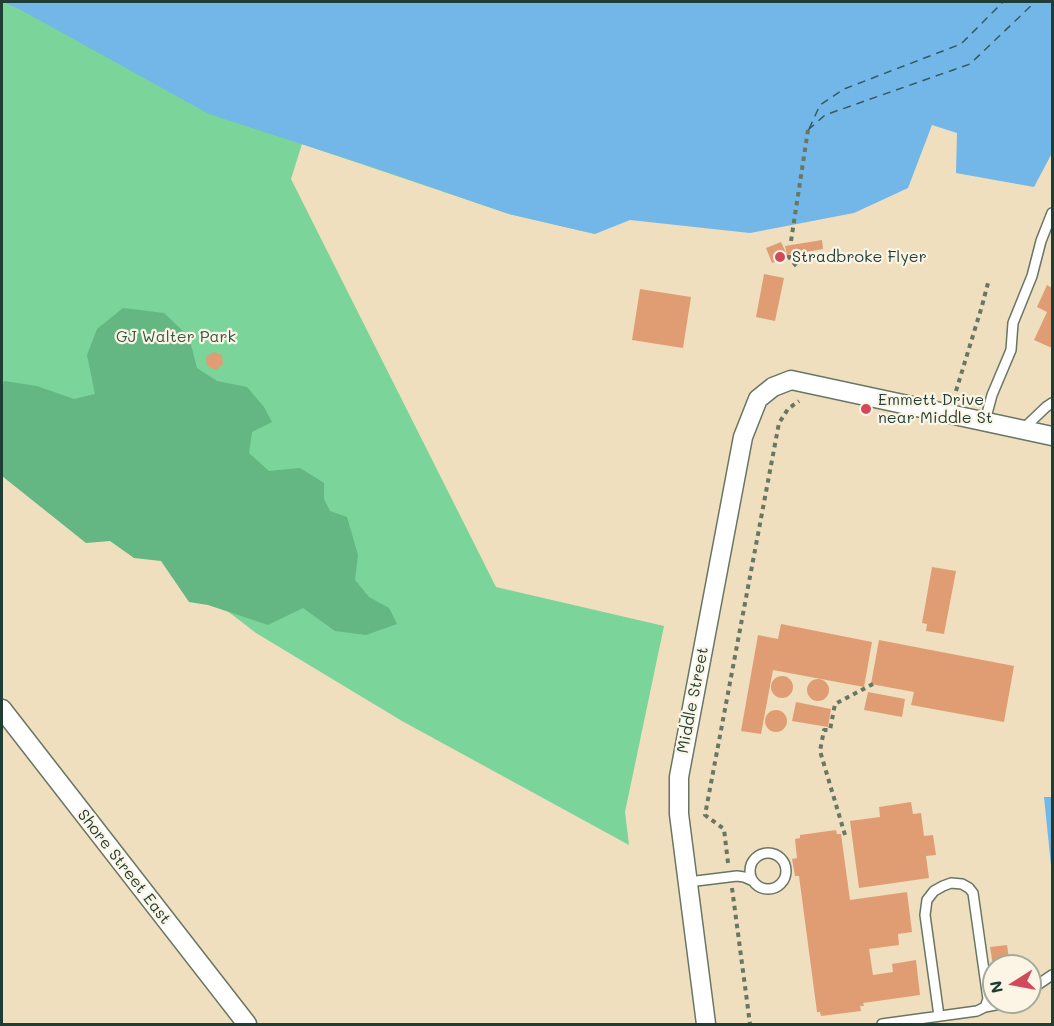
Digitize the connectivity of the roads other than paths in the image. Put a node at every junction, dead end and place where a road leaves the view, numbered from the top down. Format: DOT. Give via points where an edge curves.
graph roads {
  1 [pos="1053,213"];
  2 [pos="1050,228"];
  3 [pos="1053,403"];
  4 [pos="985,421"];
  5 [pos="1023,429"];
  6 [pos="1053,436"];
  7 [pos="2,709"];
  8 [pos="752,863"];
  9 [pos="734,876"];
  10 [pos="753,881"];
  11 [pos="688,882"];
  12 [pos="982,957"];
  13 [pos="982,1008"];
  14 [pos="939,1016"];
  15 [pos="247,1024"];
  16 [pos="706,1024"];
  17 [pos="882,1024"];
  1 -- 2 [label="lane"];
  2 -- 4 [label="lane" via="1041,241 1013,323 1011,350"];
  3 -- 5 [label="lane"];
  4 -- 5 [label="street"];
  4 -- 11 [label="street, Middle Street" via="791,380 758,399 743,437 679,777 679,814"];
  5 -- 6 [label="street"];
  7 -- 15 [label="street, Shore Street East"];
  8 -- 9 [label="lane"];
  8 -- 10 [label="lane"];
  8 -- 10 [label="lane" via="760,855 772,853 783,859 787,871 783,882 774,889 762,889"];
  9 -- 10 [label="lane"];
  9 -- 11 [label="lane"];
  11 -- 16 [label="street, Middle Street"];
  12 -- 14 [label="lane" via="973,893 962,884 951,883 934,891 927,900 925,915"];
  13 -- 14 [label="lane"];
  14 -- 17 [label="lane"];
}
